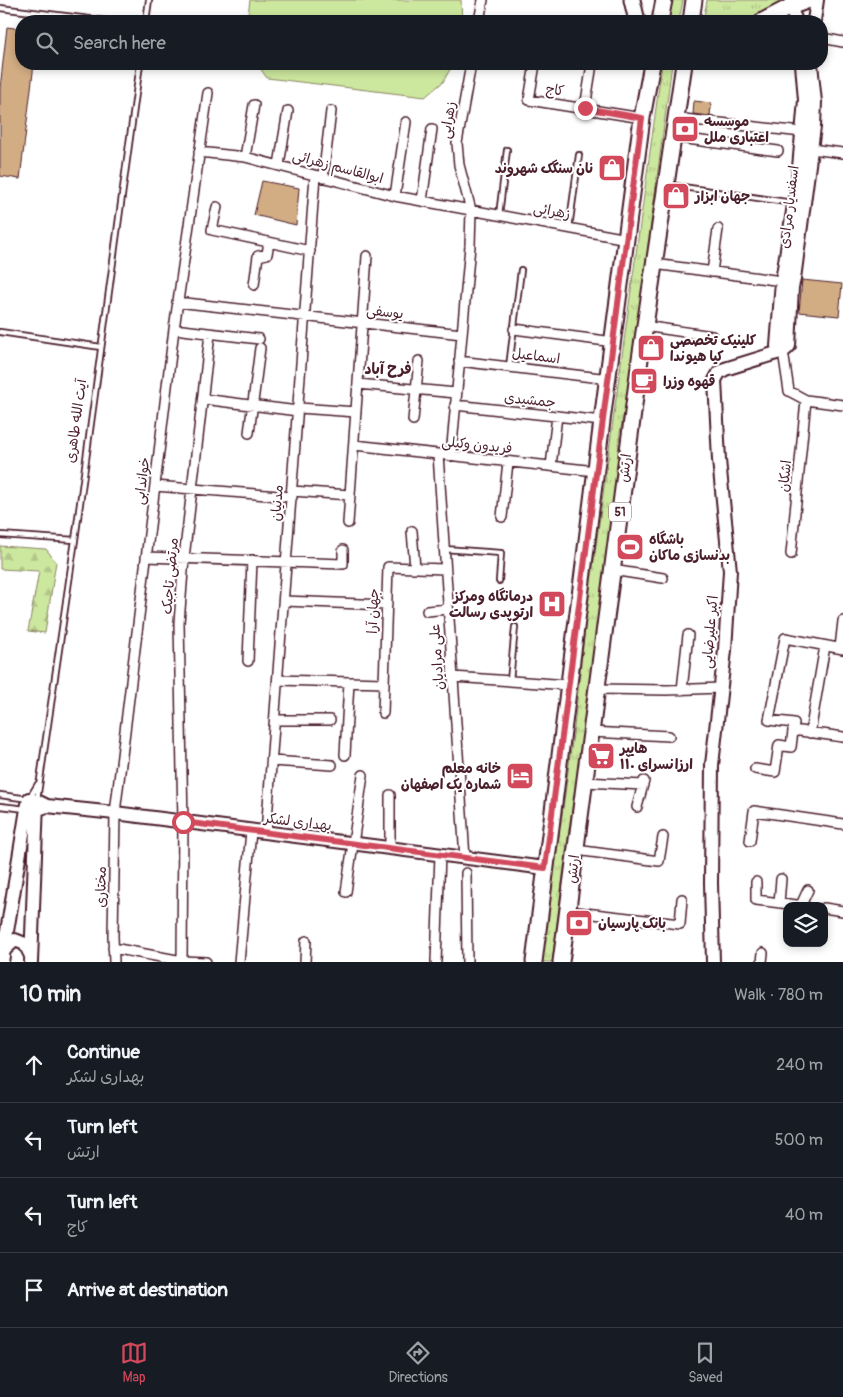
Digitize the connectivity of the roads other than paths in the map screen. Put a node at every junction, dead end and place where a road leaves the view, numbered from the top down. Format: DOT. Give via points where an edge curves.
graph roads {
  1 [pos="149,0"];
  2 [pos="483,0"];
  3 [pos="632,0"];
  4 [pos="664,0"];
  5 [pos="694,0"];
  6 [pos="809,0"];
  7 [pos="817,0"];
  8 [pos="0,8"];
  9 [pos="793,14"];
  10 [pos="57,15"];
  11 [pos="147,15"];
  12 [pos="480,15"];
  13 [pos="636,15"];
  14 [pos="661,15"];
  15 [pos="692,15"];
  16 [pos="815,15"];
  17 [pos="828,39"];
  18 [pos="843,42"];
  19 [pos="139,70"];
  20 [pos="470,70"];
  21 [pos="533,70"];
  22 [pos="591,70"];
  23 [pos="646,70"];
  24 [pos="651,70"];
  25 [pos="685,70"];
  26 [pos="802,70"];
  27 [pos="812,70"];
  28 [pos="647,91"];
  29 [pos="208,93"];
  30 [pos="254,105"];
  31 [pos="585,108"];
  32 [pos="288,111"];
  33 [pos="331,111"];
  34 [pos="642,118"];
  35 [pos="675,118"];
  36 [pos="406,122"];
  37 [pos="432,129"];
  38 [pos="802,132"];
  39 [pos="672,137"];
  40 [pos="811,149"];
  41 [pos="507,150"];
  42 [pos="778,151"];
  43 [pos="199,152"];
  44 [pos="843,153"];
  45 [pos="579,155"];
  46 [pos="245,157"];
  47 [pos="279,165"];
  48 [pos="319,177"];
  49 [pos="665,184"];
  50 [pos="395,196"];
  51 [pos="422,201"];
  52 [pos="794,203"];
  53 [pos="217,207"];
  54 [pos="471,210"];
  55 [pos="499,215"];
  56 [pos="569,228"];
  57 [pos="718,229"];
  58 [pos="627,239"];
  59 [pos="269,242"];
  60 [pos="310,251"];
  61 [pos="367,256"];
  62 [pos="654,264"];
  63 [pos="521,270"];
  64 [pos="712,272"];
  65 [pos="782,281"];
  66 [pos="254,285"];
  67 [pos="178,302"];
  68 [pos="306,317"];
  69 [pos="363,323"];
  70 [pos="644,326"];
  71 [pos="174,329"];
  72 [pos="514,330"];
  73 [pos="0,332"];
  74 [pos="210,334"];
  75 [pos="462,334"];
  76 [pos="712,336"];
  77 [pos="614,342"];
  78 [pos="101,347"];
  79 [pos="783,351"];
  80 [pos="418,361"];
  81 [pos="459,361"];
  82 [pos="509,367"];
  83 [pos="609,379"];
  84 [pos="358,384"];
  85 [pos="417,389"];
  86 [pos="456,392"];
  87 [pos="203,399"];
  88 [pos="806,400"];
  89 [pos="455,405"];
  90 [pos="843,405"];
  91 [pos="252,406"];
  92 [pos="298,410"];
  93 [pos="356,412"];
  94 [pos="557,416"];
  95 [pos="413,420"];
  96 [pos="602,421"];
  97 [pos="249,433"];
  98 [pos="354,445"];
  99 [pos="438,454"];
  100 [pos="451,456"];
  101 [pos="508,462"];
  102 [pos="551,466"];
  103 [pos="596,471"];
  104 [pos="155,486"];
  105 [pos="193,489"];
  106 [pos="292,494"];
  107 [pos="350,495"];
  108 [pos="502,517"];
  109 [pos="348,523"];
  110 [pos="412,531"];
  111 [pos="0,535"];
  112 [pos="75,540"];
  113 [pos="444,549"];
  114 [pos="343,550"];
  115 [pos="791,554"];
  116 [pos="146,557"];
  117 [pos="184,558"];
  118 [pos="252,560"];
  119 [pos="287,562"];
  120 [pos="415,568"];
  121 [pos="445,570"];
  122 [pos="612,570"];
  123 [pos="663,578"];
  124 [pos="499,581"];
  125 [pos="284,601"];
  126 [pos="387,605"];
  127 [pos="448,609"];
  128 [pos="427,611"];
  129 [pos="843,621"];
  130 [pos="515,627"];
  131 [pos="688,635"];
  132 [pos="825,646"];
  133 [pos="842,649"];
  134 [pos="248,661"];
  135 [pos="453,677"];
  136 [pos="278,680"];
  137 [pos="510,681"];
  138 [pos="349,682"];
  139 [pos="384,684"];
  140 [pos="569,685"];
  141 [pos="721,688"];
  142 [pos="597,689"];
  143 [pos="682,690"];
  144 [pos="383,713"];
  145 [pos="274,720"];
  146 [pos="330,720"];
  147 [pos="793,730"];
  148 [pos="591,732"];
  149 [pos="810,733"];
  150 [pos="669,736"];
  151 [pos="843,737"];
  152 [pos="345,755"];
  153 [pos="272,761"];
  154 [pos="332,765"];
  155 [pos="756,770"];
  156 [pos="363,776"];
  157 [pos="39,782"];
  158 [pos="585,782"];
  159 [pos="0,795"];
  160 [pos="390,795"];
  161 [pos="35,805"];
  162 [pos="0,806"];
  163 [pos="637,806"];
  164 [pos="115,813"];
  165 [pos="183,822"];
  166 [pos="843,824"];
  167 [pos="252,831"];
  168 [pos="266,833"];
  169 [pos="663,838"];
  170 [pos="750,841"];
  171 [pos="353,844"];
  172 [pos="390,849"];
  173 [pos="576,850"];
  174 [pos="440,855"];
  175 [pos="464,858"];
  176 [pos="545,868"];
  177 [pos="466,873"];
  178 [pos="780,879"];
  179 [pos="756,882"];
  180 [pos="808,890"];
  181 [pos="346,892"];
  182 [pos="682,899"];
  183 [pos="804,902"];
  184 [pos="779,903"];
  185 [pos="783,904"];
  186 [pos="828,909"];
  187 [pos="568,911"];
  188 [pos="843,911"];
  189 [pos="306,941"];
  190 [pos="114,948"];
  191 [pos="3,956"];
  192 [pos="32,960"];
  193 [pos="182,960"];
  194 [pos="114,962"];
  195 [pos="200,962"];
  196 [pos="206,962"];
  197 [pos="239,962"];
  198 [pos="305,962"];
  199 [pos="436,962"];
  200 [pos="466,962"];
  201 [pos="534,962"];
  202 [pos="561,962"];
  203 [pos="713,962"];
  1 -- 11 [label="lane"];
  2 -- 12 [label="street"];
  3 -- 13 [label="main road"];
  4 -- 14 [label="main road"];
  5 -- 15 [label="main road"];
  6 -- 9 [label="main road"];
  7 -- 16 [label="street"];
  8 -- 10 [label="lane"];
  17 -- 18 [label="street"];
  19 -- 78 [label="lane, آیت الله طاهری"];
  20 -- 54 [label="street, زهرایی" via="457,143 459,166"];
  21 -- 31 [label="street, کاج" via="528,100"];
  22 -- 31 [label="street"];
  23 -- 28 [label="main road"];
  24 -- 28 [label="main road, ارتش / 51"];
  25 -- 35 [label="main road, ارتش / 51"];
  26 -- 38 [label="street, اسفندیار مرادی" via="805,100"];
  27 -- 40 [label="street, اسفندیار مرادی" via="815,102"];
  28 -- 34 [label="main road, ارتش / 51"];
  29 -- 43 [label="street, خواندابی"];
  30 -- 46 [label="street"];
  31 -- 34 [label="street, کاج"];
  32 -- 47 [label="street"];
  33 -- 48 [label="street, مدنیان"];
  34 -- 58 [label="main road, ارتش / 51"];
  35 -- 38 [label="street"];
  35 -- 39 [label="main road, ارتش / 51"];
  36 -- 50 [label="street"];
  37 -- 51 [label="street"];
  38 -- 52 [label="street, اسفندیار مرادی"];
  39 -- 42 [label="street"];
  39 -- 49 [label="main road, ارتش / 51"];
  40 -- 44 [label="street"];
  40 -- 79 [label="street, اسفندیار مرادی" via="792,287 789,346"];
  41 -- 55 [label="lane"];
  43 -- 46 [label="street, ابوالقاسم زهرائی"];
  43 -- 67 [label="street, خواندابی"];
  45 -- 56 [label="lane"];
  46 -- 47 [label="street, ابوالقاسم زهرائی"];
  47 -- 48 [label="street, ابوالقاسم زهرائی"];
  48 -- 50 [label="street, ابوالقاسم زهرائی"];
  48 -- 60 [label="street, مدنیان"];
  49 -- 52 [label="lane"];
  49 -- 62 [label="main road, ارتش / 51"];
  50 -- 51 [label="street, ابوالقاسم زهرائی"];
  51 -- 54 [label="street, ابوالقاسم زهرائی"];
  52 -- 65 [label="street, اسفندیار مرادی"];
  53 -- 59 [label="street" via="212,230"];
  54 -- 55 [label="street, زهرائی"];
  54 -- 75 [label="street"];
  55 -- 56 [label="street, زهرائی"];
  56 -- 58 [label="street, زهرائی"];
  57 -- 64 [label="street"];
  58 -- 77 [label="main road, ارتش / 51"];
  59 -- 60 [label="street"];
  59 -- 66 [label="street" via="267,254 258,256"];
  60 -- 68 [label="street, مدنیان"];
  61 -- 69 [label="street"];
  62 -- 64 [label="street"];
  62 -- 70 [label="main road, ارتش / 51"];
  63 -- 72 [label="lane"];
  64 -- 65 [label="street"];
  65 -- 79 [label="street, اسفندیار مرادی" via="777,346"];
  67 -- 68 [label="street, یوسفی"];
  67 -- 71 [label="street, خواندابی"];
  68 -- 69 [label="street, یوسفی"];
  68 -- 92 [label="street, مدنیان"];
  69 -- 75 [label="street, یوسفی"];
  69 -- 84 [label="street"];
  70 -- 76 [label="street"];
  70 -- 122 [label="main road, ارتش / 51"];
  71 -- 74 [label="street"];
  71 -- 104 [label="street, خواندابی"];
  72 -- 77 [label="street"];
  72 -- 82 [label="lane"];
  73 -- 78 [label="lane"];
  74 -- 87 [label="street, مرتضی تاجیک"];
  74 -- 91 [label="street" via="260,343"];
  75 -- 81 [label="street"];
  77 -- 83 [label="main road, ارتش / 51"];
  78 -- 112 [label="lane, آیت الله طاهری"];
  79 -- 88 [label="street, اسفندیار مرادی" via="788,392"];
  79 -- 141 [label="street, اکبر علیرضایی" via="725,369 715,380 730,571"];
  80 -- 85 [label="street"];
  81 -- 82 [label="street, اسماعیل"];
  81 -- 86 [label="street"];
  82 -- 83 [label="street, اسماعیل"];
  83 -- 96 [label="main road, ارتش / 51"];
  84 -- 85 [label="street"];
  84 -- 93 [label="street"];
  85 -- 86 [label="street"];
  85 -- 95 [label="street"];
  86 -- 89 [label="street"];
  87 -- 91 [label="street"];
  87 -- 105 [label="street, مرتضی تاجیک"];
  88 -- 90 [label="street, اسفندیار مرادی"];
  88 -- 115 [label="street, اشکان"];
  89 -- 94 [label="street, جمشیدی"];
  89 -- 100 [label="street"];
  91 -- 92 [label="street"];
  91 -- 97 [label="street"];
  92 -- 93 [label="street"];
  92 -- 106 [label="street, مدنیان"];
  93 -- 98 [label="street"];
  94 -- 96 [label="street, جمشیدی"];
  94 -- 102 [label="street"];
  96 -- 103 [label="main road, ارتش / 51"];
  98 -- 99 [label="street, فریدون وکیلی"];
  98 -- 107 [label="street"];
  99 -- 100 [label="street, فریدون وکیلی"];
  99 -- 113 [label="street, علی مرادیان"];
  100 -- 101 [label="street, فریدون وکیلی"];
  101 -- 102 [label="street, فریدون وکیلی"];
  101 -- 108 [label="street"];
  102 -- 103 [label="street, فریدون وکیلی"];
  103 -- 140 [label="main road, ارتش / 51"];
  104 -- 105 [label="street"];
  104 -- 116 [label="street, خواندابی"];
  105 -- 106 [label="street"];
  105 -- 117 [label="street, مرتضی تاجیک"];
  106 -- 107 [label="street"];
  106 -- 119 [label="street, مدنیان"];
  107 -- 109 [label="street"];
  110 -- 120 [label="street"];
  111 -- 112 [label="lane"];
  112 -- 157 [label="lane, آیت الله طاهری"];
  113 -- 121 [label="street, علی مرادیان"];
  113 -- 124 [label="lane" via="501,553"];
  114 -- 119 [label="street" via="342,564"];
  116 -- 117 [label="street"];
  116 -- 164 [label="street, خواندابی"];
  117 -- 118 [label="street"];
  117 -- 165 [label="street, مرتضی تاجیک" via="180,623"];
  118 -- 119 [label="street"];
  118 -- 134 [label="street"];
  119 -- 125 [label="street, مدنیان"];
  120 -- 121 [label="street, جهان آرا"];
  120 -- 126 [label="street, جهان آرا" via="388,568"];
  121 -- 127 [label="street, علی مرادیان"];
  122 -- 123 [label="street"];
  122 -- 142 [label="main road, ارتش / 51"];
  125 -- 126 [label="street"];
  125 -- 136 [label="street, مدنیان"];
  126 -- 139 [label="street, جهان آرا"];
  127 -- 128 [label="street"];
  127 -- 135 [label="street, علی مرادیان"];
  129 -- 133 [label="street"];
  130 -- 137 [label="lane"];
  131 -- 143 [label="street"];
  132 -- 133 [label="street"];
  132 -- 147 [label="street" via="785,638 769,720 794,723"];
  132 -- 149 [label="street"];
  135 -- 137 [label="street"];
  135 -- 175 [label="street, علی مرادیان"];
  136 -- 138 [label="street"];
  136 -- 145 [label="street, مدنیان"];
  137 -- 140 [label="street"];
  138 -- 139 [label="street"];
  138 -- 152 [label="street"];
  139 -- 144 [label="street, جهان آرا"];
  140 -- 176 [label="main road, ارتش / 51"];
  141 -- 143 [label="street"];
  141 -- 203 [label="street, اکبر علیرضایی" via="712,765"];
  142 -- 143 [label="street"];
  142 -- 148 [label="main road, ارتش / 51"];
  145 -- 146 [label="street"];
  145 -- 153 [label="street, مدنیان"];
  147 -- 149 [label="street"];
  147 -- 155 [label="street" via="791,747 779,745 775,772"];
  148 -- 150 [label="street"];
  148 -- 158 [label="main road, ارتش / 51"];
  149 -- 151 [label="street"];
  153 -- 154 [label="street"];
  153 -- 168 [label="street, مدنیان"];
  156 -- 171 [label="street"];
  157 -- 161 [label="lane, آیت الله طاهری"];
  157 -- 161 [label="lane"];
  158 -- 163 [label="street" via="644,783"];
  158 -- 173 [label="main road, ارتش / 51"];
  159 -- 161 [label="lane"];
  160 -- 172 [label="street"];
  161 -- 162 [label="lane"];
  161 -- 164 [label="street, بهداری لشکر"];
  161 -- 191 [label="street"];
  161 -- 192 [label="street"];
  164 -- 165 [label="street, بهداری لشکر"];
  164 -- 190 [label="street, مختاری"];
  165 -- 167 [label="street, بهداری لشکر"];
  165 -- 193 [label="street, مرتضی تاجیک"];
  166 -- 170 [label="street" via="754,811"];
  167 -- 168 [label="street, بهداری لشکر"];
  167 -- 197 [label="street"];
  168 -- 171 [label="street, بهداری لشکر"];
  169 -- 173 [label="street" via="659,861"];
  171 -- 172 [label="street, بهداری لشکر"];
  171 -- 181 [label="street"];
  172 -- 174 [label="street, بهداری لشکر"];
  173 -- 187 [label="main road, ارتش / 51"];
  174 -- 175 [label="street, بهداری لشکر"];
  174 -- 199 [label="street"];
  175 -- 176 [label="street, بهداری لشکر"];
  176 -- 201 [label="main road, ارتش / 51"];
  177 -- 200 [label="street"];
  178 -- 184 [label="street"];
  179 -- 184 [label="street" via="756,900"];
  180 -- 183 [label="street"];
  182 -- 187 [label="street" via="680,924"];
  184 -- 185 [label="street"];
  186 -- 188 [label="street"];
  187 -- 202 [label="main road, ارتش / 51"];
  189 -- 198 [label="street"];
  190 -- 193 [label="street"];
  190 -- 194 [label="street, مختاری"];
  191 -- 192 [label="street" via="15,940 25,944"];
  193 -- 195 [label="street"];
  195 -- 196 [label="street"];
}
